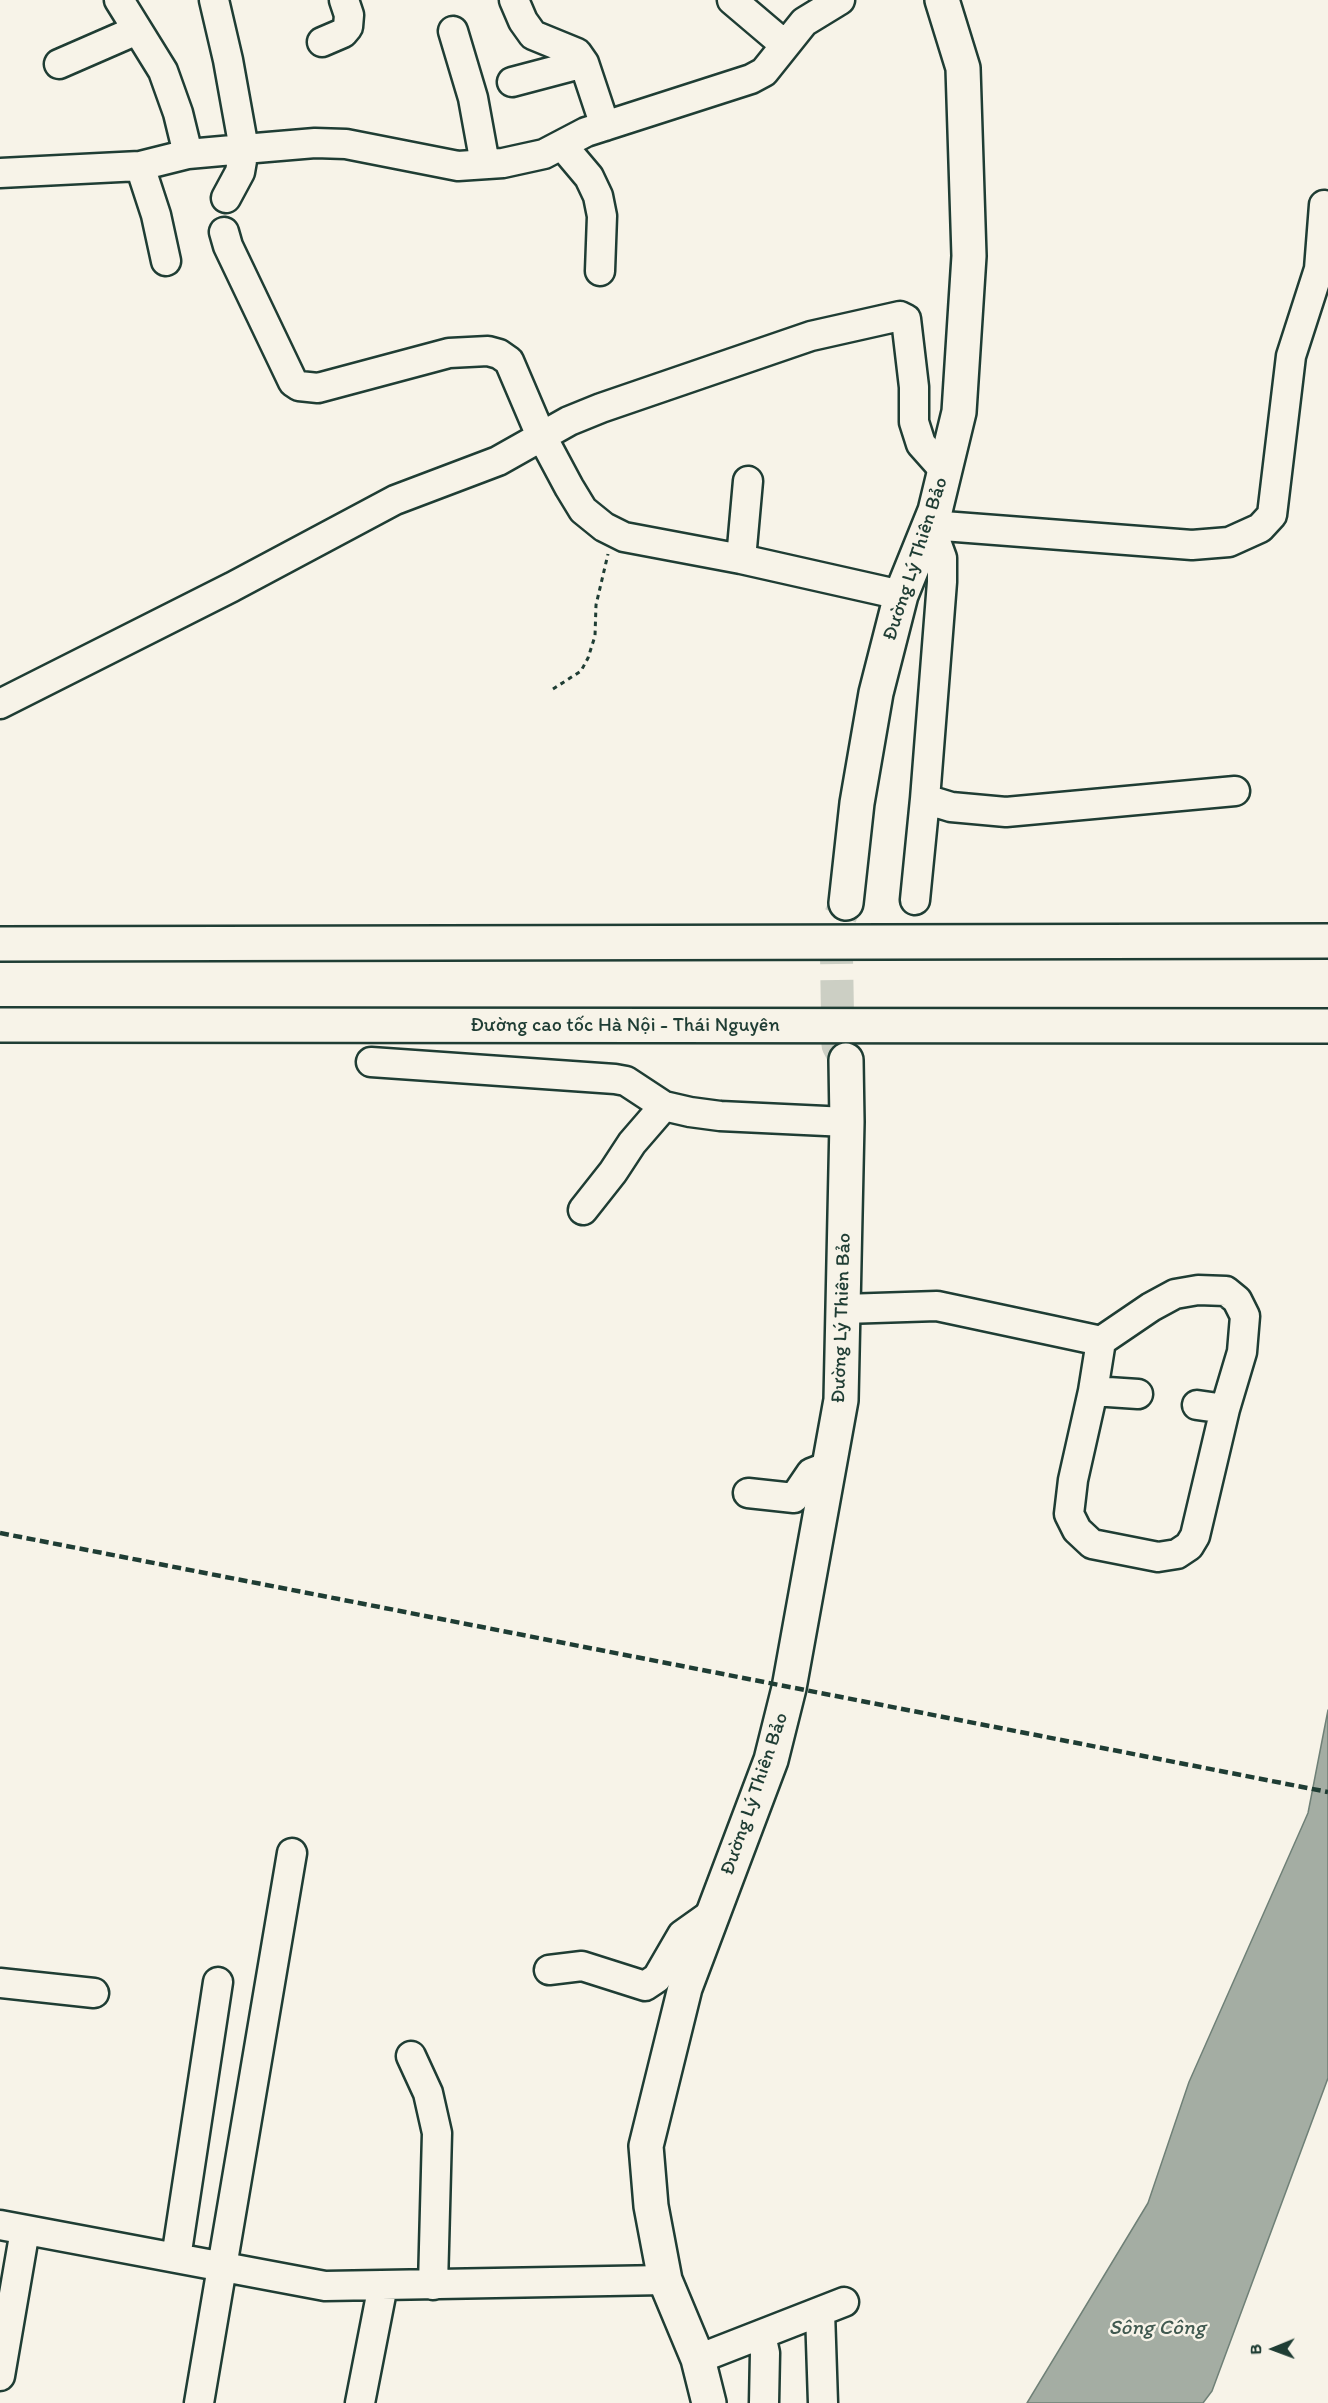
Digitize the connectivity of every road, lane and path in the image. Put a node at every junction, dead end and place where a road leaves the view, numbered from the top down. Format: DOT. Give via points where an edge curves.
graph roads {
  1 [pos="119,0"];
  2 [pos="214,0"];
  3 [pos="344,0"];
  4 [pos="514,0"];
  5 [pos="732,0"];
  6 [pos="840,0"];
  7 [pos="942,0"];
  8 [pos="137,30"];
  9 [pos="453,31"];
  10 [pos="322,42"];
  11 [pos="785,45"];
  12 [pos="584,63"];
  13 [pos="59,64"];
  14 [pos="512,82"];
  15 [pos="605,126"];
  16 [pos="562,145"];
  17 [pos="244,149"];
  18 [pos="188,154"];
  19 [pos="485,164"];
  20 [pos="140,166"];
  21 [pos="0,173"];
  22 [pos="226,198"];
  23 [pos="1324,205"];
  24 [pos="224,232"];
  25 [pos="166,261"];
  26 [pos="600,271"];
  27 [pos="544,437"];
  28 [pos="945,471"];
  29 [pos="748,481"];
  30 [pos="930,525"];
  31 [pos="613,532"];
  32 [pos="741,559"];
  33 [pos="901,595"];
  34 [pos="553,689"];
  35 [pos="0,704"];
  36 [pos="1235,791"];
  37 [pos="925,799"];
  38 [pos="915,900"];
  39 [pos="846,903"];
  40 [pos="1328,941"];
  41 [pos="0,944"];
  42 [pos="0,1025"];
  43 [pos="1328,1026"];
  44 [pos="846,1060"];
  45 [pos="371,1062"];
  46 [pos="664,1106"];
  47 [pos="848,1122"];
  48 [pos="582,1210"];
  49 [pos="844,1309"];
  50 [pos="1101,1341"];
  51 [pos="1093,1391"];
  52 [pos="1138,1394"];
  53 [pos="1197,1405"];
  54 [pos="1225,1410"];
  55 [pos="829,1466"];
  56 [pos="748,1492"];
  57 [pos="292,1853"];
  58 [pos="713,1913"];
  59 [pos="549,1970"];
  60 [pos="218,1982"];
  61 [pos="0,1983"];
  62 [pos="94,1993"];
  63 [pos="411,2056"];
  64 [pos="12,2227"];
  65 [pos="176,2258"];
  66 [pos="221,2266"];
  67 [pos="665,2280"];
  68 [pos="382,2285"];
  69 [pos="433,2285"];
  70 [pos="761,2335"];
  71 [pos="698,2359"];
  72 [pos="0,2376"];
  73 [pos="199,2403"];
  74 [pos="360,2403"];
  75 [pos="709,2403"];
  76 [pos="764,2403"];
  77 [pos="823,2403"];
  1 -- 8 [label="street"];
  2 -- 17 [label="street"];
  3 -- 10 [label="street" via="348,27"];
  4 -- 12 [label="street" via="533,35 577,53"];
  5 -- 11 [label="street"];
  6 -- 11 [label="street" via="804,22"];
  7 -- 28 [label="main road, Đường Lý Thiên Bảo" via="963,68 969,256 959,412"];
  8 -- 13 [label="street"];
  8 -- 18 [label="street" via="163,71"];
  9 -- 19 [label="street" via="473,98"];
  11 -- 15 [label="street" via="764,72 751,79"];
  12 -- 14 [label="street"];
  12 -- 15 [label="street"];
  15 -- 16 [label="street"];
  16 -- 19 [label="street" via="544,154"];
  16 -- 26 [label="street" via="589,177 598,196 602,216"];
  17 -- 18 [label="street"];
  17 -- 19 [label="street" via="346,144 458,166"];
  17 -- 22 [label="street" via="240,172"];
  18 -- 20 [label="street"];
  20 -- 21 [label="street"];
  20 -- 25 [label="street"];
  23 -- 30 [label="street" via="1319,269 1291,356 1272,515 1260,528 1228,542 1192,545"];
  24 -- 27 [label="street" via="293,382 299,386 318,388 449,353 488,351 509,361"];
  27 -- 28 [label="street" via="569,421 666,384 811,336 900,316 908,325 914,422 921,444"];
  27 -- 31 [label="street" via="583,510"];
  27 -- 35 [label="street" via="498,461 395,500"];
  28 -- 30 [label="main road, Đường Lý Thiên Bảo"];
  29 -- 32 [label="street"];
  30 -- 33 [label="main road, Đường Lý Thiên Bảo"];
  30 -- 37 [label="street" via="942,558 942,582"];
  31 -- 32 [label="street"];
  31 -- 34 [label="path" via="588,658 581,671"];
  32 -- 33 [label="street"];
  33 -- 39 [label="main road, Đường Lý Thiên Bảo" via="874,704 857,803"];
  36 -- 37 [label="street" via="1006,812 951,807"];
  37 -- 38 [label="street"];
  40 -- 41 [label="main road"];
  42 -- 43 [label="main road, Đường cao tốc Hà Nội - Thái Nguyên"];
  44 -- 47 [label="main road, Đường Lý Thiên Bảo"];
  45 -- 46 [label="street" via="615,1078"];
  46 -- 47 [label="street" via="720,1116"];
  46 -- 48 [label="street"];
  47 -- 49 [label="main road, Đường Lý Thiên Bảo"];
  49 -- 50 [label="street" via="937,1306"];
  49 -- 55 [label="main road, Đường Lý Thiên Bảo" via="842,1400"];
  50 -- 51 [label="street"];
  50 -- 54 [label="street" via="1175,1294 1226,1291 1245,1316 1242,1353"];
  51 -- 52 [label="street"];
  51 -- 54 [label="street" via="1069,1514 1077,1530 1092,1544 1158,1557 1177,1554 1195,1536"];
  53 -- 54 [label="street"];
  55 -- 56 [label="street" via="811,1473 794,1497"];
  55 -- 58 [label="main road, Đường Lý Thiên Bảo" via="789,1688 771,1760"];
  57 -- 66 [label="street"];
  58 -- 59 [label="street" via="682,1935 657,1978 645,1986 582,1966"];
  58 -- 67 [label="main road, Đường Lý Thiên Bảo" via="685,1988 646,2146 651,2206"];
  60 -- 65 [label="street"];
  61 -- 62 [label="street"];
  63 -- 69 [label="street" via="428,2092 437,2133"];
  64 -- 65 [label="street"];
  64 -- 72 [label="street"];
  65 -- 66 [label="street"];
  66 -- 68 [label="street" via="325,2286"];
  66 -- 73 [label="street"];
  67 -- 69 [label="street"];
  67 -- 71 [label="main road, Đường Lý Thiên Bảo"];
  68 -- 69 [label="street"];
  68 -- 74 [label="street"];
  70 -- 71 [label="street"];
  70 -- 76 [label="street" via="765,2354"];
  70 -- 77 [label="street" via="832,2307"];
  71 -- 75 [label="main road, Đường Lý Thiên Bảo"];
}
